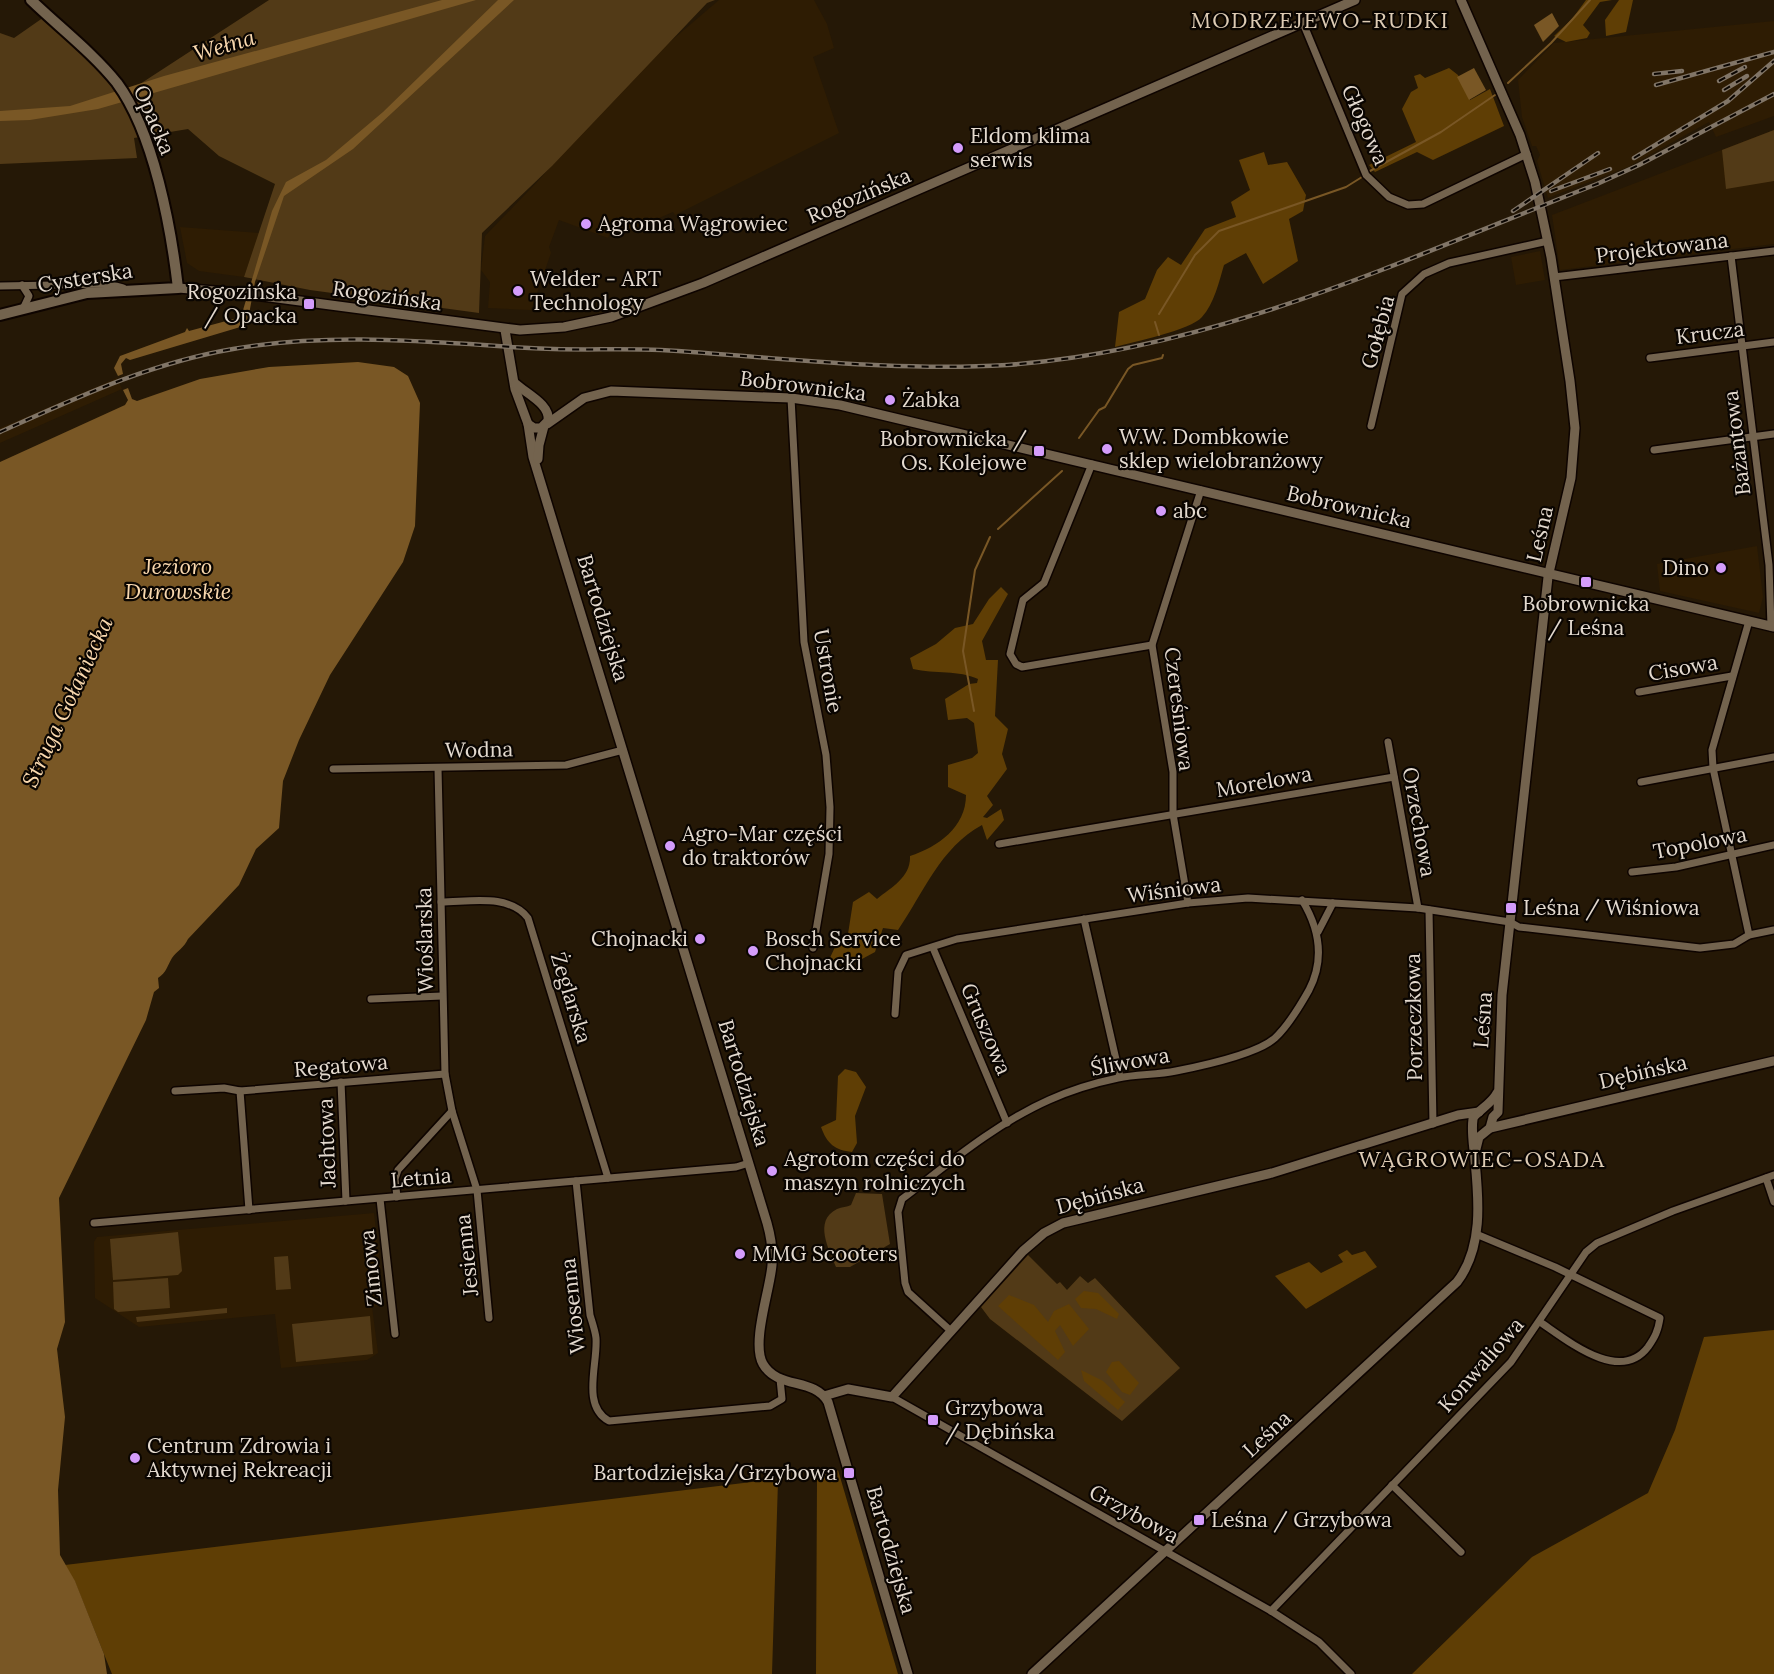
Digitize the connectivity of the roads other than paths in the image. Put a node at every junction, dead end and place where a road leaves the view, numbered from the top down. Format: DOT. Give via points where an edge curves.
graph roads {
  1 [pos="31,0"];
  2 [pos="1355,0"];
  3 [pos="1461,0"];
  4 [pos="1303,22"];
  5 [pos="1527,154"];
  6 [pos="1548,241"];
  7 [pos="1774,251"];
  8 [pos="1731,256"];
  9 [pos="1554,277"];
  10 [pos="22,285"];
  11 [pos="0,286"];
  12 [pos="178,288"];
  13 [pos="126,290"];
  14 [pos="23,309"];
  15 [pos="0,315"];
  16 [pos="505,330"];
  17 [pos="1774,342"];
  18 [pos="1743,345"];
  19 [pos="1650,358"];
  20 [pos="516,384"];
  21 [pos="791,398"];
  22 [pos="544,408"];
  23 [pos="563,412"];
  24 [pos="527,419"];
  25 [pos="546,425"];
  26 [pos="1371,426"];
  27 [pos="1774,434"];
  28 [pos="1753,437"];
  29 [pos="1654,450"];
  30 [pos="1092,464"];
  31 [pos="539,471"];
  32 [pos="1200,490"];
  33 [pos="1549,573"];
  34 [pos="1772,588"];
  35 [pos="1749,621"];
  36 [pos="1772,627"];
  37 [pos="1152,645"];
  38 [pos="1732,676"];
  39 [pos="1639,692"];
  40 [pos="1388,742"];
  41 [pos="624,750"];
  42 [pos="1774,757"];
  43 [pos="438,768"];
  44 [pos="1713,768"];
  45 [pos="333,770"];
  46 [pos="1394,777"];
  47 [pos="1641,782"];
  48 [pos="1173,814"];
  49 [pos="999,844"];
  50 [pos="1774,845"];
  51 [pos="1732,855"];
  52 [pos="1632,872"];
  53 [pos="1302,900"];
  54 [pos="441,902"];
  55 [pos="1188,903"];
  56 [pos="1333,903"];
  57 [pos="1418,908"];
  58 [pos="1429,910"];
  59 [pos="1084,919"];
  60 [pos="1510,922"];
  61 [pos="1774,930"];
  62 [pos="1317,934"];
  63 [pos="1749,935"];
  64 [pos="813,948"];
  65 [pos="933,948"];
  66 [pos="442,996"];
  67 [pos="371,999"];
  68 [pos="895,1014"];
  69 [pos="1774,1061"];
  70 [pos="445,1074"];
  71 [pos="1120,1077"];
  72 [pos="341,1082"];
  73 [pos="175,1091"];
  74 [pos="240,1091"];
  75 [pos="1497,1093"];
  76 [pos="452,1111"];
  77 [pos="1481,1111"];
  78 [pos="1493,1117"];
  79 [pos="1450,1119"];
  80 [pos="1520,1119"];
  81 [pos="1007,1123"];
  82 [pos="1433,1124"];
  83 [pos="1474,1125"];
  84 [pos="1487,1129"];
  85 [pos="1475,1158"];
  86 [pos="749,1163"];
  87 [pos="1774,1175"];
  88 [pos="608,1178"];
  89 [pos="1766,1178"];
  90 [pos="576,1181"];
  91 [pos="477,1190"];
  92 [pos="397,1197"];
  93 [pos="380,1198"];
  94 [pos="346,1201"];
  95 [pos="1774,1202"];
  96 [pos="249,1210"];
  97 [pos="94,1223"];
  98 [pos="1476,1234"];
  99 [pos="1569,1275"];
  100 [pos="489,1318"];
  101 [pos="1540,1322"];
  102 [pos="951,1331"];
  103 [pos="395,1334"];
  104 [pos="780,1379"];
  105 [pos="824,1396"];
  106 [pos="892,1397"];
  107 [pos="1392,1485"];
  108 [pos="1166,1551"];
  109 [pos="1461,1552"];
  110 [pos="1271,1611"];
  111 [pos="908,1674"];
  112 [pos="1032,1674"];
  113 [pos="1352,1674"];
  1 -- 12 [label="main road, Opacka" via="115,82 136,120 165,204"];
  2 -- 4 [label="street, Rogozińska"];
  3 -- 5 [label="street, Leśna"];
  4 -- 5 [label="street, Głogowa" via="1366,175 1389,197 1408,205 1424,204"];
  4 -- 16 [label="street, Rogozińska" via="670,297 584,323"];
  5 -- 6 [label="street, Leśna"];
  6 -- 9 [label="street, Leśna"];
  6 -- 26 [label="street, Gołębia" via="1449,263 1424,274 1402,294"];
  7 -- 8 [label="street, Projektowana"];
  8 -- 9 [label="street, Projektowana"];
  8 -- 18 [label="street, Bażantowa"];
  9 -- 33 [label="street, Leśna" via="1570,381 1574,440 1571,478"];
  10 -- 11 [label="street"];
  10 -- 13 [label="street" via="108,284"];
  10 -- 14 [label="street" via="29,296"];
  12 -- 13 [label="main road, Cysterska"];
  12 -- 16 [label="street, Rogozińska"];
  13 -- 14 [label="main road, Cysterska" via="69,296"];
  14 -- 15 [label="main road, Cysterska"];
  16 -- 20 [label="street, Bartodziejska"];
  17 -- 18 [label="street, Krucza"];
  18 -- 19 [label="street, Krucza"];
  18 -- 28 [label="street, Bażantowa"];
  20 -- 22 [label="street"];
  20 -- 24 [label="street, Bartodziejska"];
  21 -- 23 [label="street, Bobrownicka" via="611,392 589,396"];
  21 -- 30 [label="street, Bobrownicka" via="865,410"];
  21 -- 64 [label="street, Ustronie" via="804,642 826,755 830,807 829,854"];
  22 -- 23 [label="street"];
  22 -- 24 [label="street" via="529,408"];
  22 -- 25 [label="street, Bartodziejska"];
  23 -- 25 [label="street, Bobrownicka"];
  24 -- 25 [label="street" via="534,428"];
  24 -- 31 [label="street, Bartodziejska"];
  25 -- 31 [label="street, Bartodziejska" via="538,451"];
  27 -- 28 [label="street"];
  28 -- 29 [label="street"];
  28 -- 34 [label="street, Bażantowa"];
  30 -- 32 [label="street, Bobrownicka"];
  30 -- 37 [label="street" via="1044,583 1023,600 1010,654 1022,667"];
  31 -- 41 [label="street, Bartodziejska"];
  32 -- 33 [label="street, Bobrownicka"];
  32 -- 37 [label="street, Czereśniowa"];
  33 -- 35 [label="street, Bobrownicka"];
  33 -- 60 [label="street, Leśna"];
  34 -- 36 [label="street, Bażantowa"];
  35 -- 36 [label="street, Bobrownicka"];
  35 -- 38 [label="street"];
  37 -- 48 [label="street, Czereśniowa" via="1173,771"];
  38 -- 39 [label="street, Cisowa"];
  38 -- 44 [label="street" via="1712,750"];
  40 -- 46 [label="street, Orzechowa"];
  41 -- 43 [label="street, Wodna" via="566,765"];
  41 -- 86 [label="street, Bartodziejska"];
  42 -- 44 [label="street"];
  43 -- 45 [label="street, Wodna"];
  43 -- 54 [label="street, Wioślarska"];
  44 -- 47 [label="street"];
  44 -- 51 [label="street"];
  46 -- 48 [label="street, Morelowa"];
  46 -- 57 [label="street, Orzechowa"];
  48 -- 49 [label="street, Morelowa"];
  48 -- 55 [label="street, Czereśniowa"];
  50 -- 51 [label="street, Topolowa"];
  51 -- 52 [label="street, Topolowa"];
  51 -- 63 [label="street"];
  53 -- 55 [label="street, Wiśniowa" via="1248,898"];
  53 -- 56 [label="street, Wiśniowa"];
  53 -- 62 [label="street, Śliwowa" via="1315,921"];
  54 -- 66 [label="street, Wioślarska"];
  54 -- 88 [label="street, Żeglarska" via="504,902 516,906 528,918"];
  55 -- 59 [label="street, Wiśniowa"];
  56 -- 57 [label="street, Wiśniowa"];
  56 -- 62 [label="street, Śliwowa"];
  57 -- 58 [label="street, Wiśniowa"];
  58 -- 60 [label="street, Wiśniowa"];
  58 -- 82 [label="street, Porzeczkowa"];
  59 -- 65 [label="street, Wiśniowa" via="957,939"];
  59 -- 71 [label="street"];
  60 -- 63 [label="street, Wiśniowa" via="1519,927 1700,948 1734,944"];
  60 -- 75 [label="street, Leśna"];
  61 -- 63 [label="street, Wiśniowa"];
  62 -- 71 [label="street, Śliwowa" via="1313,982 1301,1005 1274,1038 1254,1051 1177,1071"];
  65 -- 68 [label="street, Wiśniowa" via="906,955 898,972"];
  65 -- 81 [label="street, Gruszowa"];
  66 -- 67 [label="street"];
  66 -- 70 [label="street, Wioślarska"];
  69 -- 80 [label="street, Dębińska"];
  70 -- 72 [label="street, Regatowa"];
  70 -- 76 [label="street, Wioślarska"];
  71 -- 81 [label="street, Śliwowa" via="1047,1100"];
  72 -- 74 [label="street, Regatowa"];
  72 -- 94 [label="street, Jachtowa"];
  73 -- 74 [label="street, Regatowa"];
  74 -- 96 [label="street"];
  75 -- 77 [label="street"];
  75 -- 78 [label="street, Leśna" via="1498,1112"];
  76 -- 91 [label="street, Wioślarska"];
  76 -- 92 [label="street" via="398,1170"];
  77 -- 78 [label="street"];
  77 -- 79 [label="street, Dębińska"];
  77 -- 83 [label="street" via="1474,1116"];
  78 -- 80 [label="street, Dębińska"];
  78 -- 84 [label="street, Leśna"];
  79 -- 82 [label="street, Dębińska"];
  79 -- 83 [label="street"];
  80 -- 84 [label="street, Dębińska"];
  81 -- 102 [label="street, Śliwowa" via="902,1199 898,1212 908,1292"];
  82 -- 102 [label="street, Dębińska" via="1272,1173 1063,1222 1023,1251"];
  83 -- 84 [label="street"];
  83 -- 85 [label="street, Leśna"];
  84 -- 85 [label="street, Leśna" via="1476,1143"];
  85 -- 98 [label="street, Leśna"];
  86 -- 88 [label="street, Letnia"];
  86 -- 104 [label="street, Bartodziejska" via="772,1253 759,1353 766,1368"];
  87 -- 89 [label="street, Konwaliowa"];
  88 -- 90 [label="street, Letnia"];
  89 -- 95 [label="street"];
  89 -- 99 [label="street, Konwaliowa" via="1597,1243"];
  90 -- 91 [label="street, Letnia"];
  90 -- 104 [label="street, Wiosenna" via="590,1315 596,1336 595,1408 600,1416 609,1421 770,1406 782,1399"];
  91 -- 92 [label="street, Letnia"];
  91 -- 100 [label="street, Jesienna"];
  92 -- 93 [label="street, Letnia"];
  93 -- 94 [label="street, Letnia"];
  93 -- 103 [label="street, Zimowa"];
  94 -- 96 [label="street, Letnia"];
  96 -- 97 [label="street, Letnia"];
  98 -- 99 [label="street"];
  98 -- 108 [label="street, Leśna" via="1471,1258 1452,1287"];
  99 -- 101 [label="street, Konwaliowa"];
  99 -- 101 [label="street" via="1660,1318 1658,1333 1641,1356 1625,1364 1609,1362"];
  101 -- 107 [label="street, Konwaliowa" via="1500,1374"];
  102 -- 106 [label="street, Dębińska"];
  104 -- 105 [label="street" via="816,1389"];
  105 -- 106 [label="street" via="848,1389"];
  105 -- 111 [label="street, Bartodziejska"];
  106 -- 108 [label="street, Grzybowa"];
  107 -- 109 [label="street"];
  107 -- 110 [label="street, Konwaliowa"];
  108 -- 110 [label="street, Grzybowa"];
  108 -- 112 [label="street, Leśna"];
  110 -- 113 [label="street, Grzybowa" via="1319,1642"];
}
